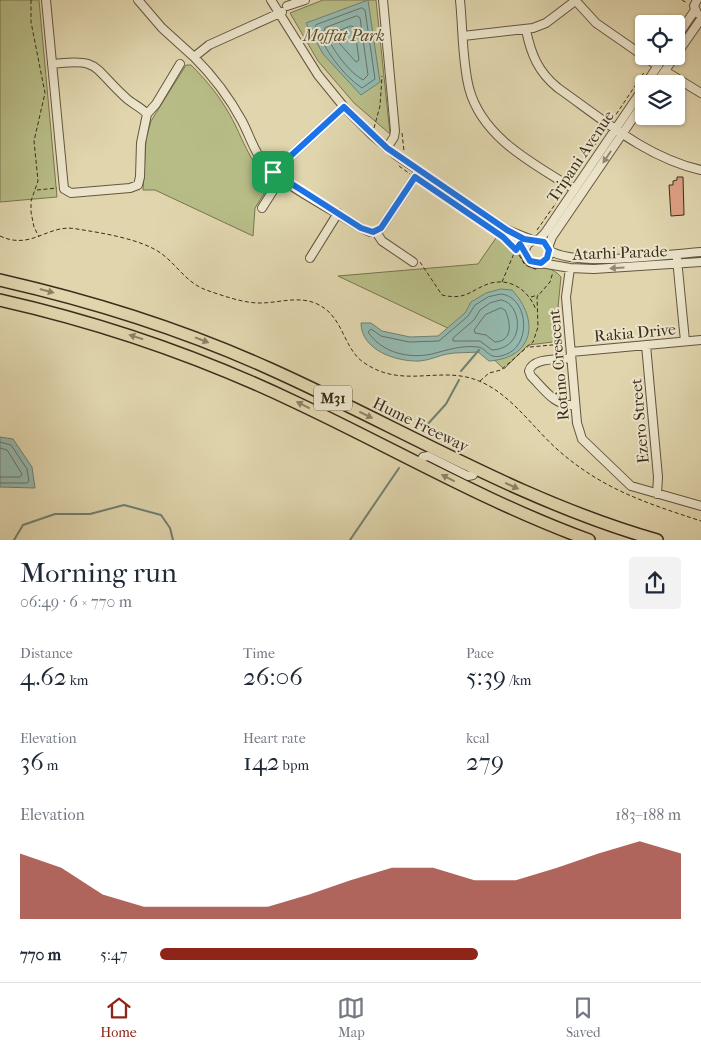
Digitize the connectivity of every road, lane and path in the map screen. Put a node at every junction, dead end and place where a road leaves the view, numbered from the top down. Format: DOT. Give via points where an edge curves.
graph roads {
  1 [pos="31,0"];
  2 [pos="46,0"];
  3 [pos="272,0"];
  4 [pos="278,0"];
  5 [pos="305,0"];
  6 [pos="383,0"];
  7 [pos="460,0"];
  8 [pos="575,0"];
  9 [pos="682,0"];
  10 [pos="142,1"];
  11 [pos="693,7"];
  12 [pos="283,10"];
  13 [pos="685,22"];
  14 [pos="526,30"];
  15 [pos="685,30"];
  16 [pos="463,36"];
  17 [pos="194,57"];
  18 [pos="52,64"];
  19 [pos="180,64"];
  20 [pos="669,65"];
  21 [pos="658,66"];
  22 [pos="665,71"];
  23 [pos="382,75"];
  24 [pos="652,75"];
  25 [pos="662,75"];
  26 [pos="701,93"];
  27 [pos="635,103"];
  28 [pos="344,107"];
  29 [pos="635,112"];
  30 [pos="148,114"];
  31 [pos="620,130"];
  32 [pos="370,134"];
  33 [pos="387,148"];
  34 [pos="399,166"];
  35 [pos="701,170"];
  36 [pos="273,172"];
  37 [pos="417,174"];
  38 [pos="281,178"];
  39 [pos="60,188"];
  40 [pos="574,189"];
  41 [pos="36,190"];
  42 [pos="262,208"];
  43 [pos="338,213"];
  44 [pos="376,232"];
  45 [pos="505,234"];
  46 [pos="0,236"];
  47 [pos="39,237"];
  48 [pos="535,240"];
  49 [pos="518,247"];
  50 [pos="548,249"];
  51 [pos="525,251"];
  52 [pos="701,252"];
  53 [pos="677,254"];
  54 [pos="310,258"];
  55 [pos="416,261"];
  56 [pos="701,262"];
  57 [pos="677,264"];
  58 [pos="541,266"];
  59 [pos="570,268"];
  60 [pos="506,276"];
  61 [pos="0,280"];
  62 [pos="502,282"];
  63 [pos="508,283"];
  64 [pos="539,295"];
  65 [pos="531,297"];
  66 [pos="0,300"];
  67 [pos="536,311"];
  68 [pos="701,340"];
  69 [pos="570,342"];
  70 [pos="684,342"];
  71 [pos="646,345"];
  72 [pos="529,347"];
  73 [pos="571,355"];
  74 [pos="575,405"];
  75 [pos="419,464"];
  76 [pos="476,469"];
  77 [pos="657,494"];
  78 [pos="701,506"];
  79 [pos="701,521"];
  80 [pos="589,540"];
  81 [pos="657,540"];
  1 -- 41 [label="path" via="31,22 45,93 34,141"];
  2 -- 18 [label="street"];
  3 -- 12 [label="street"];
  4 -- 12 [label="street"];
  5 -- 12 [label="street"];
  6 -- 33 [label="street" via="395,131"];
  7 -- 16 [label="street"];
  8 -- 14 [label="street" via="546,23"];
  8 -- 21 [label="street" via="606,31"];
  9 -- 11 [label="path"];
  10 -- 17 [label="street" via="153,18"];
  11 -- 13 [label="street"];
  11 -- 15 [label="street"];
  12 -- 17 [label="street" via="209,44"];
  12 -- 28 [label="street" via="287,25 306,58"];
  14 -- 16 [label="street"];
  14 -- 31 [label="street" via="533,58 546,78"];
  16 -- 40 [label="street" via="470,90 484,120 508,145"];
  17 -- 36 [label="street" via="228,97 259,156"];
  18 -- 30 [label="street" via="88,63"];
  18 -- 30 [label="street" via="62,183 68,192 138,185 141,143"];
  19 -- 30 [label="street"];
  20 -- 22 [label="street"];
  21 -- 24 [label="street"];
  22 -- 25 [label="street"];
  22 -- 26 [label="street"];
  23 -- 32 [label="path" via="376,126"];
  27 -- 31 [label="street, Tripani Avenue"];
  28 -- 32 [label="street"];
  28 -- 36 [label="street"];
  29 -- 31 [label="street, Tripani Avenue"];
  31 -- 35 [label="street" via="664,158"];
  31 -- 40 [label="street, Tripani Avenue"];
  31 -- 50 [label="street, Tripani Avenue, one-way" via="552,237"];
  32 -- 33 [label="street"];
  33 -- 37 [label="street"];
  34 -- 37 [label="path"];
  36 -- 38 [label="street"];
  37 -- 44 [label="street"];
  37 -- 45 [label="street"];
  37 -- 45 [label="path"];
  38 -- 42 [label="street"];
  38 -- 43 [label="street"];
  39 -- 41 [label="path"];
  40 -- 48 [label="street, Tripani Avenue" via="545,233"];
  41 -- 47 [label="path" via="30,212"];
  43 -- 44 [label="street" via="367,231"];
  43 -- 54 [label="street"];
  44 -- 55 [label="street" via="382,242"];
  45 -- 48 [label="street"];
  45 -- 49 [label="street"];
  46 -- 47 [label="path" via="19,241"];
  47 -- 79 [label="path" via="71,228 132,241 161,254 192,283 208,291 252,303 294,300 314,303 335,319 354,353 371,368 401,377 453,375 480,381 501,395 558,451 593,477 634,499"];
  48 -- 50 [label="street" via="544,242"];
  48 -- 51 [label="street" via="527,245"];
  49 -- 51 [label="street"];
  49 -- 58 [label="path" via="525,265 532,269"];
  49 -- 60 [label="path"];
  50 -- 53 [label="street, Atarhi Parade" via="563,257 579,259"];
  50 -- 58 [label="street" via="547,258"];
  51 -- 58 [label="street" via="530,261"];
  52 -- 53 [label="street, Atarhi Parade"];
  53 -- 57 [label="street"];
  55 -- 62 [label="path" via="438,292 446,296 467,295 488,284"];
  56 -- 57 [label="street, Atarhi Parade"];
  57 -- 59 [label="street, Atarhi Parade, one-way"];
  57 -- 70 [label="street"];
  58 -- 59 [label="street, Atarhi Parade"];
  59 -- 69 [label="street, Rotino Crescent" via="566,297"];
  60 -- 62 [label="path"];
  60 -- 63 [label="path"];
  61 -- 76 [label="highway, Hume Freeway / M31, one-way" via="96,304 223,348"];
  62 -- 63 [label="path"];
  63 -- 65 [label="path"];
  64 -- 65 [label="path"];
  65 -- 67 [label="path"];
  75 -- 66 [label="highway, M31, one-way" via="296,402 189,356 84,321"];
  68 -- 70 [label="street, Rakia Drive"];
  69 -- 72 [label="path"];
  69 -- 73 [label="street, Rotino Crescent"];
  70 -- 71 [label="street, Rakia Drive"];
  71 -- 73 [label="street, Rakia Drive"];
  71 -- 77 [label="street, Ezero Street"];
  73 -- 74 [label="street, Rotino Crescent"];
  73 -- 74 [label="street, Rakia Drive" via="539,362 529,371 556,401 566,406"];
  74 -- 77 [label="street, Rotino Crescent" via="582,439 631,486"];
  75 -- 76 [label="street" via="428,456 468,476 473,475"];
  80 -- 75 [label="highway, M31, one-way" via="500,504"];
  76 -- 81 [label="highway, Hume Freeway / M31, one-way" via="565,509"];
  77 -- 78 [label="street, Rotino Crescent"];
}
